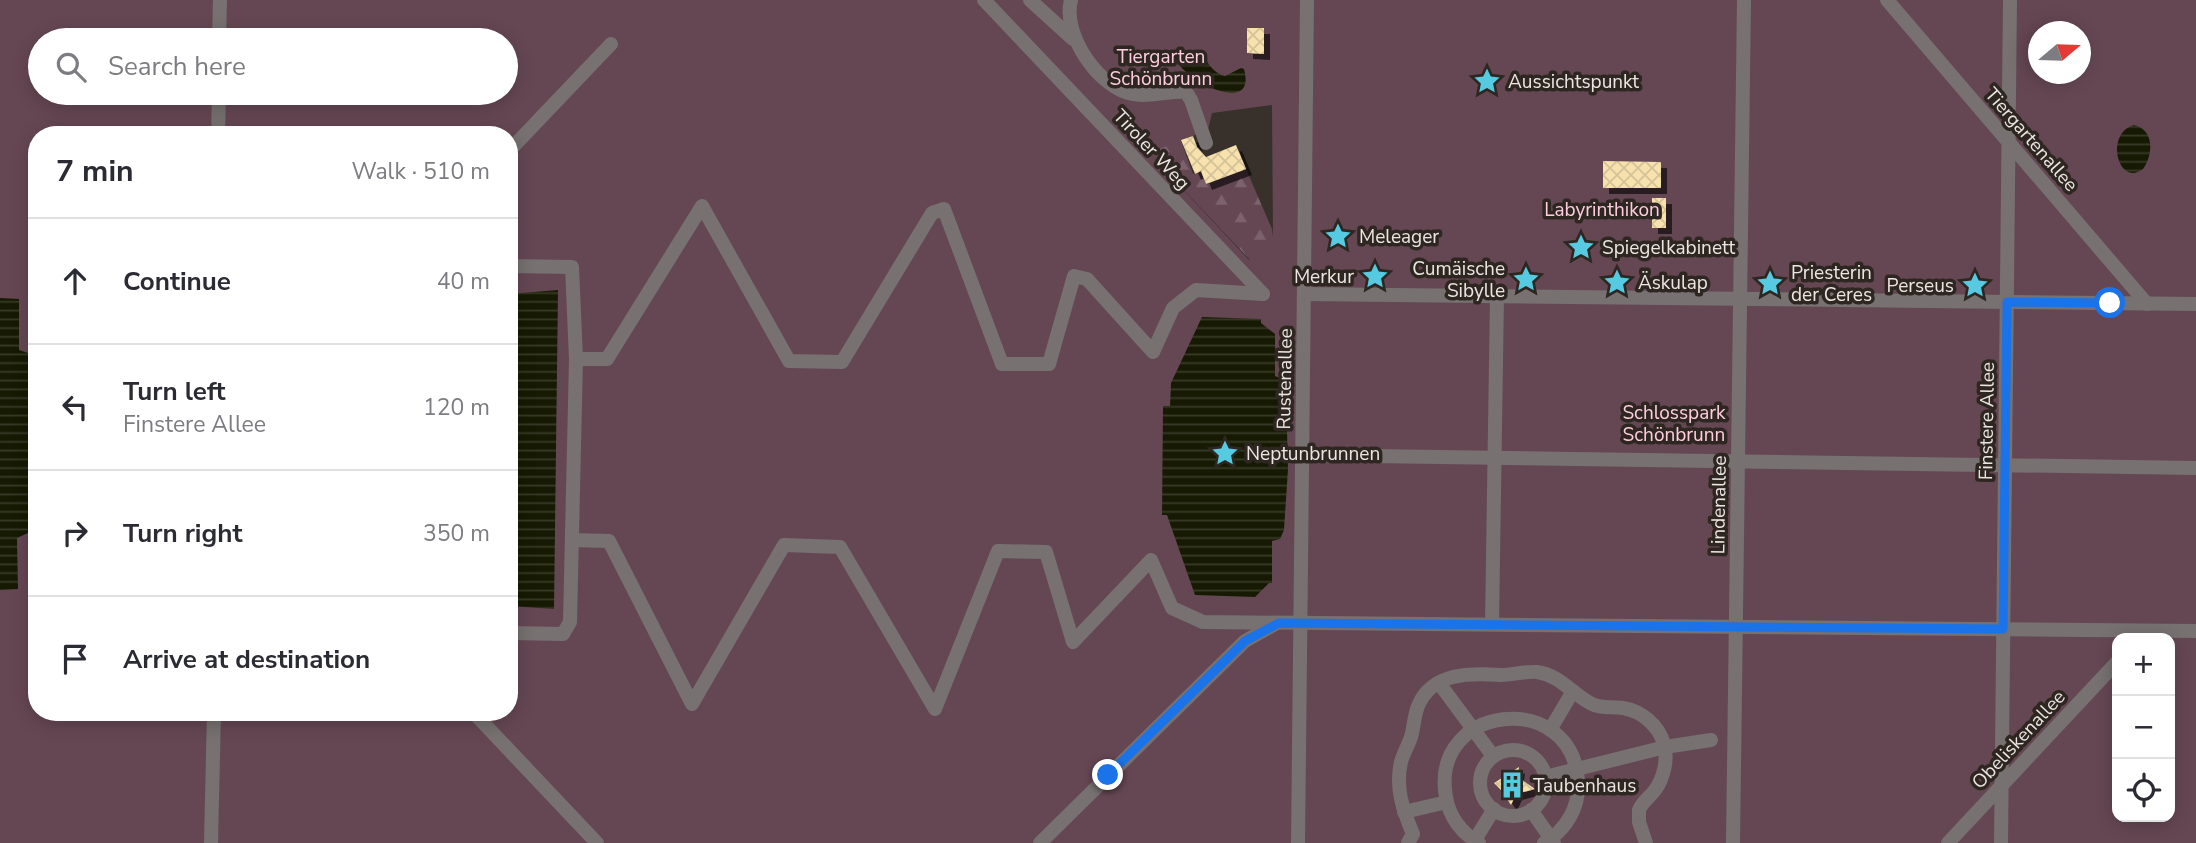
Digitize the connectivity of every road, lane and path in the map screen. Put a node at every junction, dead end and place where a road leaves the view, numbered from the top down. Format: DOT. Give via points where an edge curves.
graph roads {
  1 [pos="220,0"];
  2 [pos="984,0"];
  3 [pos="1030,0"];
  4 [pos="1071,0"];
  5 [pos="1307,0"];
  6 [pos="1744,0"];
  7 [pos="1887,0"];
  8 [pos="2010,0"];
  9 [pos="219,28"];
  10 [pos="1075,40"];
  11 [pos="611,44"];
  12 [pos="219,105"];
  13 [pos="218,126"];
  14 [pos="2009,140"];
  15 [pos="518,142"];
  16 [pos="1206,142"];
  17 [pos="518,266"];
  18 [pos="1304,294"];
  19 [pos="1497,296"];
  20 [pos="1740,299"];
  21 [pos="2007,302"];
  22 [pos="2147,304"];
  23 [pos="2196,304"];
  24 [pos="576,359"];
  25 [pos="1302,456"];
  26 [pos="1495,458"];
  27 [pos="1738,461"];
  28 [pos="2005,465"];
  29 [pos="2196,468"];
  30 [pos="572,540"];
  31 [pos="1279,623"];
  32 [pos="1301,623"];
  33 [pos="1492,624"];
  34 [pos="1736,627"];
  35 [pos="2003,629"];
  36 [pos="2196,631"];
  37 [pos="2115,633"];
  38 [pos="2161,633"];
  39 [pos="518,634"];
  40 [pos="2112,667"];
  41 [pos="1440,683"];
  42 [pos="1573,691"];
  43 [pos="214,721"];
  44 [pos="482,721"];
  45 [pos="1473,729"];
  46 [pos="1550,730"];
  47 [pos="1710,740"];
  48 [pos="1665,747"];
  49 [pos="1493,757"];
  50 [pos="1576,769"];
  51 [pos="1545,777"];
  52 [pos="2001,784"];
  53 [pos="1447,802"];
  54 [pos="1494,810"];
  55 [pos="1531,810"];
  56 [pos="1404,812"];
  57 [pos="1475,842"];
  58 [pos="1550,842"];
  59 [pos="211,843"];
  60 [pos="597,843"];
  61 [pos="1040,843"];
  62 [pos="1298,843"];
  63 [pos="1408,843"];
  64 [pos="1646,843"];
  65 [pos="1733,843"];
  66 [pos="1948,843"];
  67 [pos="2001,843"];
  1 -- 9 [label="street"];
  2 -- 24 [label="street, Tiroler Weg" via="1263,294 1196,290 1173,308 1153,352 1087,279 1074,276 1049,364 1002,364 944,209 932,213 842,362 789,361 702,206 607,359"];
  3 -- 10 [label="street"];
  4 -- 10 [label="street" via="1069,21"];
  5 -- 18 [label="street, Rustenallee"];
  6 -- 20 [label="street, Lindenallee"];
  7 -- 14 [label="street, Tiergartenallee"];
  8 -- 14 [label="street, Finstere Allee"];
  10 -- 16 [label="street" via="1105,80 1123,92 1143,96 1186,92"];
  11 -- 15 [label="street"];
  12 -- 13 [label="street"];
  14 -- 21 [label="street, Finstere Allee"];
  14 -- 22 [label="street, Tiergartenallee"];
  17 -- 24 [label="street" via="572,267"];
  18 -- 19 [label="street"];
  18 -- 25 [label="street, Rustenallee"];
  19 -- 20 [label="street"];
  19 -- 26 [label="street"];
  20 -- 21 [label="street"];
  20 -- 27 [label="street, Lindenallee"];
  21 -- 22 [label="street"];
  21 -- 28 [label="street, Finstere Allee"];
  22 -- 23 [label="street"];
  24 -- 30 [label="street"];
  25 -- 26 [label="street"];
  25 -- 32 [label="street, Rustenallee"];
  26 -- 27 [label="street"];
  26 -- 33 [label="street"];
  27 -- 28 [label="street"];
  27 -- 34 [label="street, Lindenallee"];
  28 -- 29 [label="street"];
  28 -- 35 [label="street, Finstere Allee"];
  30 -- 31 [label="street" via="609,541 692,704 784,545 840,547 935,709 998,551 1046,552 1073,642 1151,559 1172,607 1203,622"];
  30 -- 39 [label="street" via="570,621 563,634"];
  31 -- 32 [label="street"];
  31 -- 61 [label="street" via="1245,641"];
  32 -- 33 [label="street"];
  32 -- 62 [label="street, Rustenallee"];
  33 -- 34 [label="street"];
  34 -- 35 [label="street"];
  34 -- 65 [label="street, Lindenallee"];
  35 -- 37 [label="street"];
  35 -- 52 [label="street, Finstere Allee"];
  36 -- 38 [label="street"];
  40 -- 52 [label="street, Obeliskenallee"];
  41 -- 42 [label="street" via="1472,673 1537,672 1561,680"];
  41 -- 45 [label="street"];
  41 -- 56 [label="street" via="1425,694 1418,707 1401,762 1399,795"];
  42 -- 46 [label="street"];
  42 -- 48 [label="street" via="1602,708 1625,708 1644,716"];
  43 -- 59 [label="street"];
  44 -- 60 [label="street"];
  45 -- 46 [label="street" via="1494,720 1517,718"];
  45 -- 49 [label="street"];
  45 -- 53 [label="street" via="1448,762"];
  46 -- 50 [label="street" via="1567,747"];
  47 -- 48 [label="street"];
  48 -- 50 [label="street"];
  48 -- 64 [label="street" via="1660,782 1639,810"];
  49 -- 51 [label="street" via="1503,751 1525,752 1542,766"];
  49 -- 54 [label="street" via="1480,783"];
  50 -- 51 [label="street"];
  50 -- 58 [label="street" via="1578,791 1572,813"];
  51 -- 55 [label="street" via="1545,792"];
  52 -- 66 [label="street, Obeliskenallee"];
  52 -- 67 [label="street, Finstere Allee"];
  53 -- 56 [label="street"];
  53 -- 57 [label="street" via="1457,824"];
  54 -- 55 [label="street" via="1511,816"];
  54 -- 57 [label="street"];
  55 -- 58 [label="street"];
  56 -- 63 [label="street" via="1413,834"];
}
